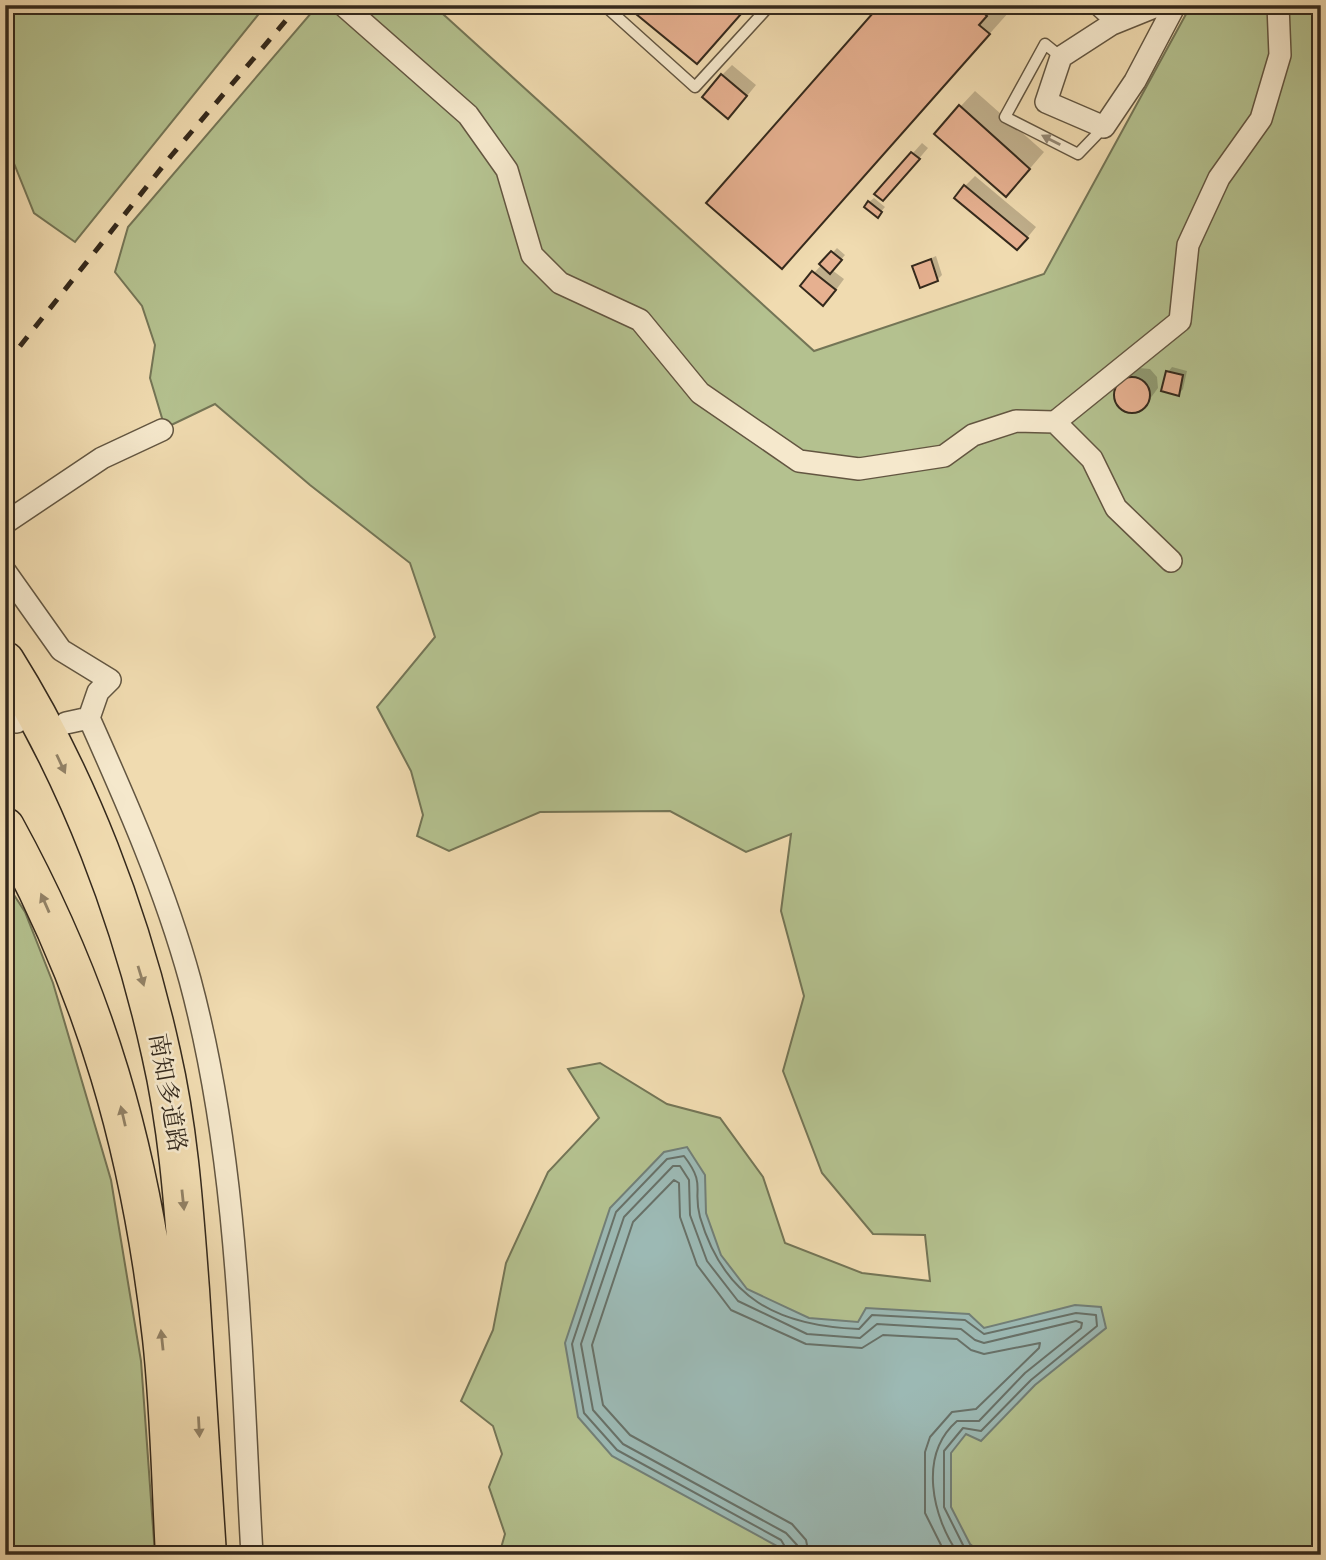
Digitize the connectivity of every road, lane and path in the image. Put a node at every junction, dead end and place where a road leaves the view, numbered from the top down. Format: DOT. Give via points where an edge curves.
graph roads {
  1 [pos="343,5"];
  2 [pos="604,5"];
  3 [pos="770,5"];
  4 [pos="1091,5"];
  5 [pos="1158,5"];
  6 [pos="1175,5"];
  7 [pos="1278,5"];
  8 [pos="1112,24"];
  9 [pos="1061,57"];
  10 [pos="1104,128"];
  11 [pos="1055,422"];
  12 [pos="162,430"];
  13 [pos="5,523"];
  14 [pos="1171,561"];
  15 [pos="5,571"];
  16 [pos="5,661"];
  17 [pos="89,718"];
  18 [pos="66,723"];
  19 [pos="5,827"];
  20 [pos="175,1555"];
  21 [pos="207,1555"];
  22 [pos="252,1555"];
  1 -- 11 [label="street" via="468,115 507,170 532,255 550,274 640,320 700,393 799,461 859,469 907,462 944,456 973,435 1016,421"];
  2 -- 3 [label="lane" via="695,87"];
  4 -- 8 [label="lane"];
  5 -- 8 [label="street"];
  6 -- 10 [label="street"];
  7 -- 11 [label="street" via="1280,55 1261,119 1219,178 1188,245 1180,321"];
  8 -- 9 [label="street"];
  9 -- 10 [label="street" via="1046,102"];
  10 -- 9 [label="lane, one-way" via="1079,154 1005,117 1045,44"];
  11 -- 14 [label="street" via="1092,459 1116,508"];
  12 -- 13 [label="street" via="102,458"];
  15 -- 17 [label="street" via="61,650 110,680 98,692"];
  16 -- 21 [label="highway, 南知多道路, one-way" via="85,815 125,922 162,1054 184,1207"];
  17 -- 18 [label="street"];
  17 -- 22 [label="street" via="169,911 207,1055 233,1242"];
  20 -- 19 [label="highway, 南知多道路, one-way" via="162,1340 151,1255 118,1095 69,956"];
}
